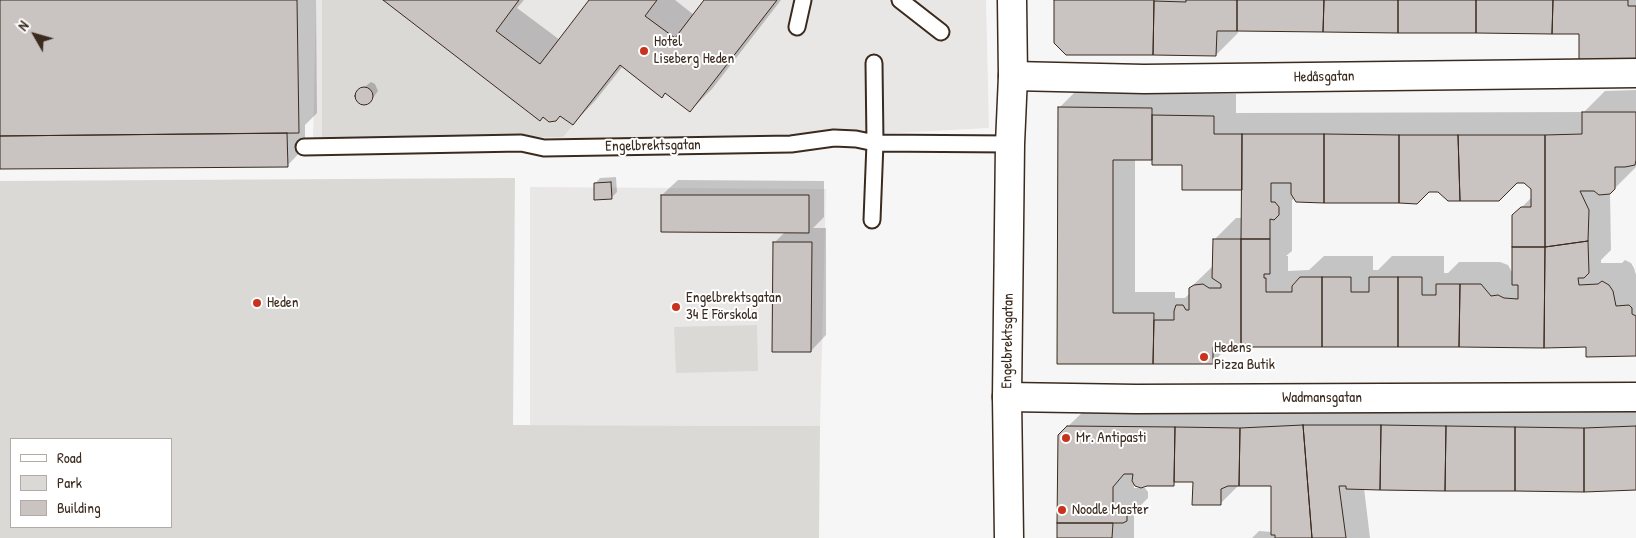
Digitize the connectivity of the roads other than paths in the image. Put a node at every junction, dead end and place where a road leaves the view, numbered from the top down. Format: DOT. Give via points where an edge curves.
graph roads {
  1 [pos="803,0"];
  2 [pos="900,0"];
  3 [pos="1012,0"];
  4 [pos="797,27"];
  5 [pos="941,32"];
  6 [pos="874,63"];
  7 [pos="1636,73"];
  8 [pos="1013,76"];
  9 [pos="875,143"];
  10 [pos="1010,144"];
  11 [pos="304,147"];
  12 [pos="872,220"];
  13 [pos="1636,397"];
  14 [pos="1007,398"];
  15 [pos="1010,538"];
  1 -- 4 [label="lane"];
  2 -- 5 [label="lane"];
  3 -- 8 [label="street, Engelbrektsgatan"];
  6 -- 9 [label="lane"];
  7 -- 8 [label="street, Hedåsgatan" via="1144,79"];
  8 -- 10 [label="street, Engelbrektsgatan"];
  9 -- 10 [label="lane, Engelbrektsgatan"];
  9 -- 11 [label="lane, Engelbrektsgatan" via="834,138 792,144 544,148 521,143"];
  9 -- 12 [label="lane"];
  10 -- 14 [label="street, Engelbrektsgatan"];
  13 -- 14 [label="street, Wadmansgatan"];
  14 -- 15 [label="street, Engelbrektsgatan"];
}
